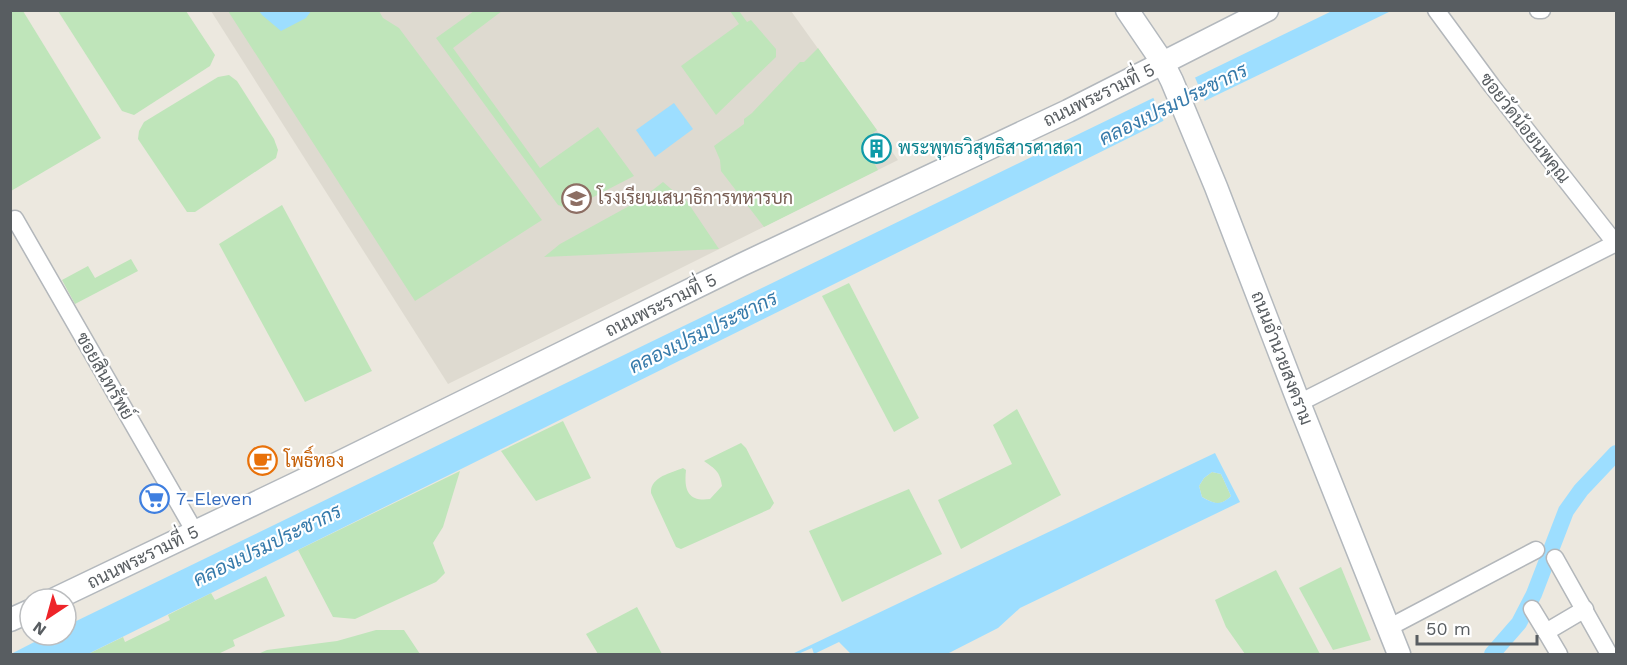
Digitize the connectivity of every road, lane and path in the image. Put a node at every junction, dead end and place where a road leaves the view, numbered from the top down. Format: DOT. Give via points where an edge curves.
graph roads {
  1 [pos="1128,10"];
  2 [pos="1267,10"];
  3 [pos="1436,10"];
  4 [pos="1168,73"];
  5 [pos="15,219"];
  6 [pos="1616,243"];
  7 [pos="1299,403"];
  8 [pos="195,532"];
  9 [pos="1536,550"];
  10 [pos="1555,558"];
  11 [pos="78,588"];
  12 [pos="1532,609"];
  13 [pos="1585,609"];
  14 [pos="1388,628"];
  15 [pos="1546,632"];
  16 [pos="1399,654"];
  17 [pos="1558,654"];
  18 [pos="1609,654"];
  1 -- 4 [label="main road, ถนนอำนวยสงคราม"];
  2 -- 4 [label="main road, ถนนพระรามที่ 5"];
  3 -- 6 [label="street, ซอยวัดน้อยนพคุณ"];
  4 -- 7 [label="main road, ถนนอำนวยสงคราม"];
  4 -- 8 [label="main road, ถนนพระรามที่ 5" via="1068,111"];
  5 -- 8 [label="street, ซอยสินทรัพย์"];
  6 -- 7 [label="street"];
  7 -- 14 [label="main road, ถนนอำนวยสงคราม"];
  8 -- 11 [label="main road, ถนนพระรามที่ 5"];
  9 -- 14 [label="street"];
  10 -- 13 [label="street"];
  12 -- 15 [label="street"];
  13 -- 15 [label="street"];
  13 -- 18 [label="street"];
  14 -- 16 [label="main road, ถนนอำนวยสงคราม"];
  15 -- 17 [label="street"];
}
